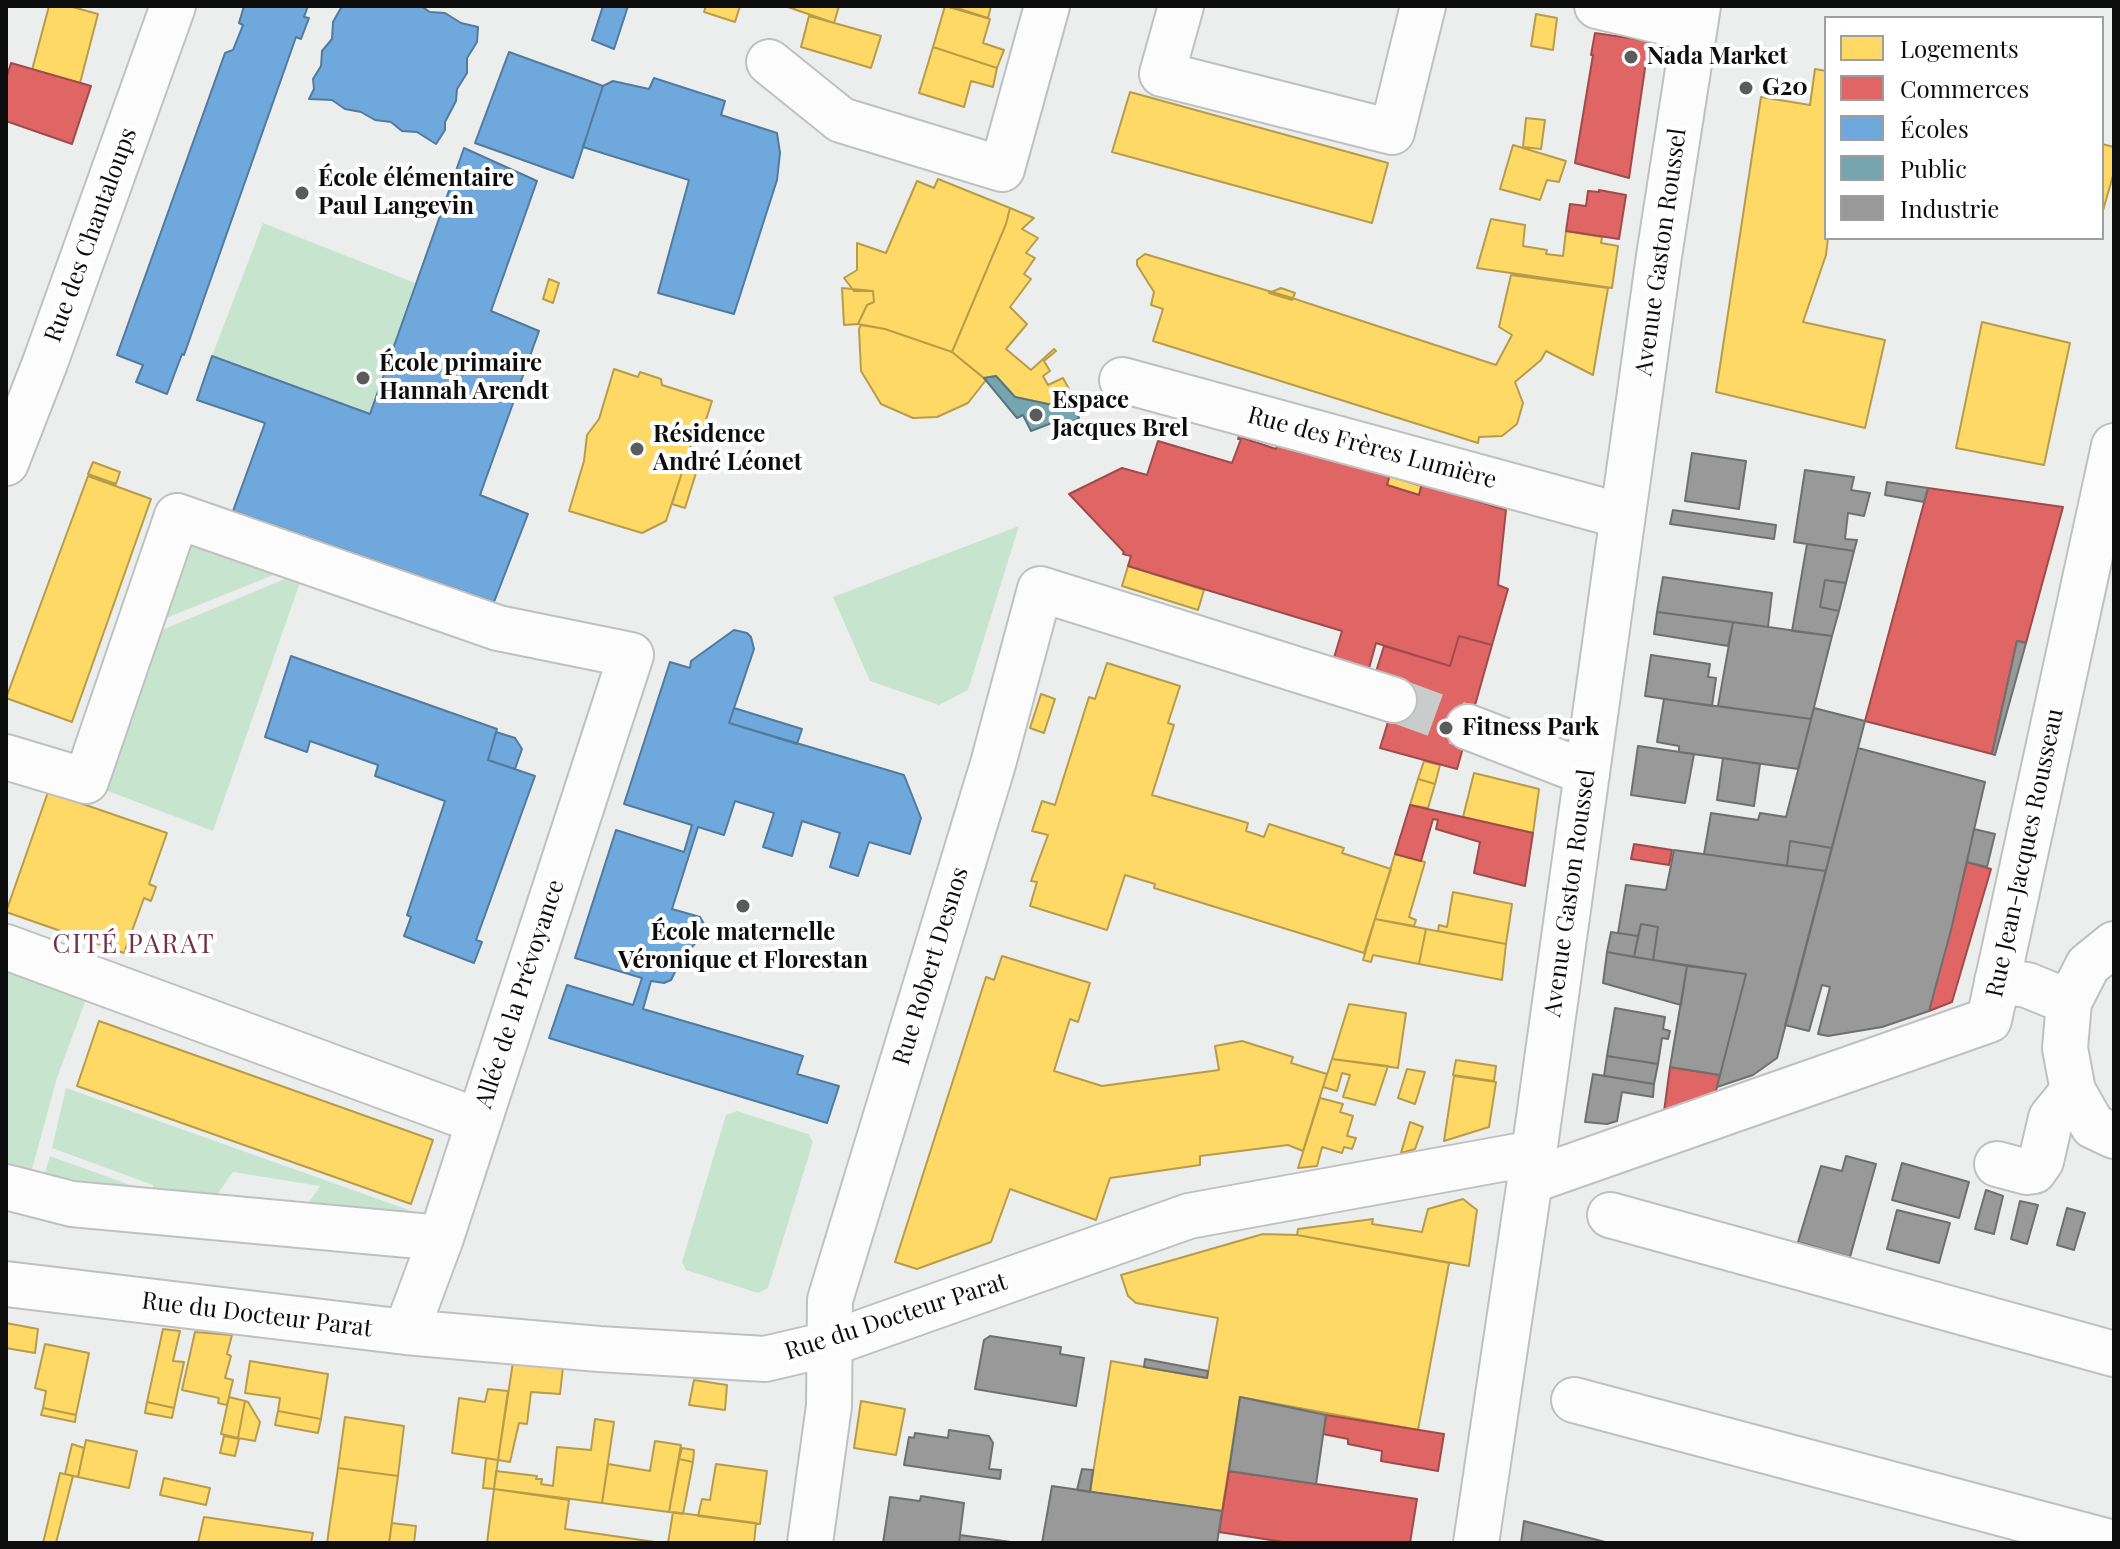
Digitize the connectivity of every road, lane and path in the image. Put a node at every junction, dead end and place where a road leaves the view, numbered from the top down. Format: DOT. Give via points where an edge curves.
graph roads {
  1 [pos="173,6"];
  2 [pos="1047,6"];
  3 [pos="1181,6"];
  4 [pos="1423,6"];
  5 [pos="1597,6"];
  6 [pos="1696,17"];
  7 [pos="769,62"];
  8 [pos="1122,380"];
  9 [pos="2114,446"];
  10 [pos="6,463"];
  11 [pos="1622,516"];
  12 [pos="2106,518"];
  13 [pos="1394,700"];
  14 [pos="1468,727"];
  15 [pos="7,759"];
  16 [pos="1587,773"];
  17 [pos="2114,944"];
  18 [pos="6,947"];
  19 [pos="2012,983"];
  20 [pos="2069,1002"];
  21 [pos="2073,1091"];
  22 [pos="478,1121"];
  23 [pos="2114,1136"];
  24 [pos="1997,1164"];
  25 [pos="1532,1167"];
  26 [pos="6,1187"];
  27 [pos="1610,1215"];
  28 [pos="441,1238"];
  29 [pos="6,1284"];
  30 [pos="406,1332"];
  31 [pos="829,1344"];
  32 [pos="2114,1354"];
  33 [pos="1574,1400"];
  34 [pos="810,1543"];
  35 [pos="1476,1543"];
  36 [pos="2113,1543"];
  1 -- 10 [label="street, Rue des Chantaloups"];
  2 -- 7 [label="street" via="1002,169 841,120"];
  3 -- 4 [label="street" via="1162,74 1392,132"];
  5 -- 6 [label="street"];
  6 -- 11 [label="street, Avenue Gaston Roussel"];
  8 -- 11 [label="street, Rue des Frères Lumière"];
  9 -- 12 [label="street, Rue Jean-Jacques Rousseau"];
  11 -- 16 [label="street, Avenue Gaston Roussel"];
  12 -- 19 [label="street, Rue Jean-Jacques Rousseau"];
  13 -- 31 [label="street, Rue Robert Desnos" via="1040,589 993,764 830,1300"];
  14 -- 16 [label="street"];
  15 -- 22 [label="street, Allée de la Prévoyance" via="86,781 177,516 498,628 631,655"];
  16 -- 25 [label="street, Avenue Gaston Roussel"];
  17 -- 20 [label="street" via="2088,965"];
  18 -- 22 [label="street"];
  19 -- 20 [label="street"];
  19 -- 25 [label="street, Rue Jean-Jacques Rousseau" via="1989,1020"];
  20 -- 21 [label="street" via="2065,1048"];
  21 -- 23 [label="street" via="2093,1126"];
  21 -- 24 [label="street" via="2051,1118 2034,1171"];
  22 -- 28 [label="street, Allée de la Prévoyance"];
  25 -- 31 [label="street, Rue du Docteur Parat" via="1189,1216"];
  25 -- 35 [label="street, Avenue Gaston Roussel"];
  26 -- 28 [label="street" via="72,1204"];
  27 -- 32 [label="street"];
  28 -- 30 [label="street, Allée de la Prévoyance"];
  29 -- 30 [label="street, Rue du Docteur Parat"];
  30 -- 31 [label="street, Rue du Docteur Parat" via="765,1359"];
  31 -- 34 [label="street, Rue Robert Desnos" via="829,1406"];
  33 -- 36 [label="street"];
}
